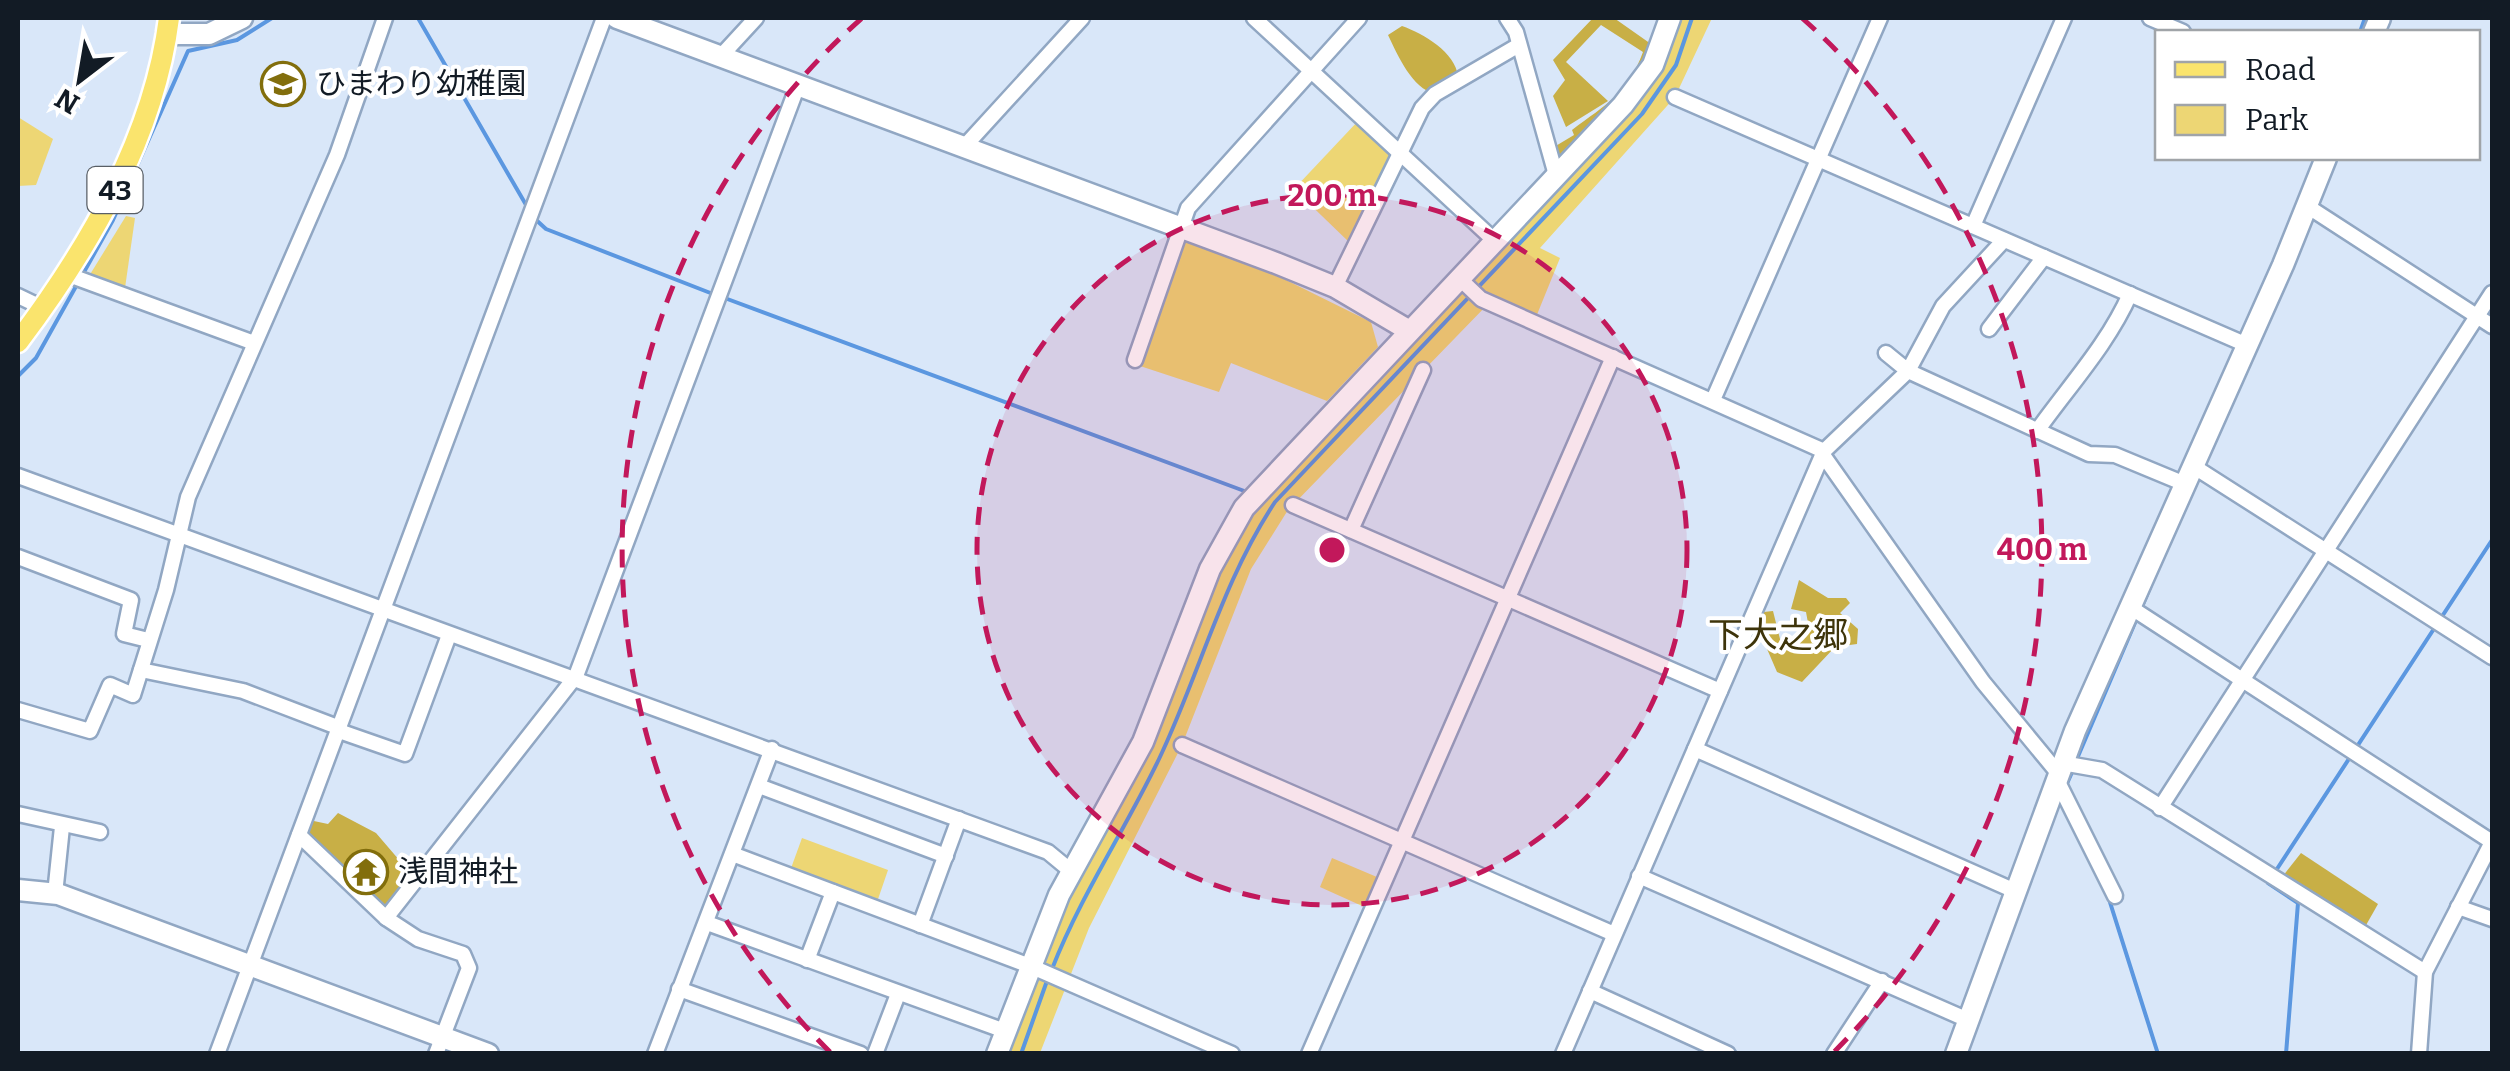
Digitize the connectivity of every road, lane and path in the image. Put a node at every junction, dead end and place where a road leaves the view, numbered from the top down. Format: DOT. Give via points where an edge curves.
graph roads {
  1 [pos="242,18"];
  2 [pos="385,18"];
  3 [pos="604,18"];
  4 [pos="617,18"];
  5 [pos="756,18"];
  6 [pos="1082,18"];
  7 [pos="1254,18"];
  8 [pos="1359,18"];
  9 [pos="1507,18"];
  10 [pos="1670,18"];
  11 [pos="1880,18"];
  12 [pos="2064,18"];
  13 [pos="2150,18"];
  14 [pos="168,26"];
  15 [pos="2178,30"];
  16 [pos="1519,45"];
  17 [pos="721,56"];
  18 [pos="1311,70"];
  19 [pos="798,85"];
  20 [pos="1675,96"];
  21 [pos="964,146"];
  22 [pos="1400,154"];
  23 [pos="1819,159"];
  24 [pos="2325,160"];
  25 [pos="1556,175"];
  26 [pos="2307,206"];
  27 [pos="1973,226"];
  28 [pos="1182,227"];
  29 [pos="1494,240"];
  30 [pos="2004,240"];
  31 [pos="2044,257"];
  32 [pos="66,274"];
  33 [pos="1461,279"];
  34 [pos="1335,288"];
  35 [pos="2492,293"];
  36 [pos="2130,294"];
  37 [pos="18,296"];
  38 [pos="43,308"];
  39 [pos="2478,316"];
  40 [pos="2492,326"];
  41 [pos="1989,329"];
  42 [pos="1408,330"];
  43 [pos="18,342"];
  44 [pos="254,344"];
  45 [pos="2247,345"];
  46 [pos="1886,353"];
  47 [pos="1613,357"];
  48 [pos="1134,360"];
  49 [pos="1423,370"];
  50 [pos="1908,371"];
  51 [pos="1713,400"];
  52 [pos="2037,430"];
  53 [pos="1824,453"];
  54 [pos="2189,475"];
  55 [pos="18,476"];
  56 [pos="1293,506"];
  57 [pos="1351,530"];
  58 [pos="180,535"];
  59 [pos="2327,550"];
  60 [pos="18,557"];
  61 [pos="1508,598"];
  62 [pos="2130,607"];
  63 [pos="382,610"];
  64 [pos="449,635"];
  65 [pos="148,640"];
  66 [pos="2492,657"];
  67 [pos="141,670"];
  68 [pos="576,676"];
  69 [pos="2242,680"];
  70 [pos="1720,692"];
  71 [pos="18,710"];
  72 [pos="340,729"];
  73 [pos="1182,745"];
  74 [pos="772,749"];
  75 [pos="1695,749"];
  76 [pos="2059,771"];
  77 [pos="759,786"];
  78 [pos="2160,808"];
  79 [pos="18,814"];
  80 [pos="960,819"];
  81 [pos="62,826"];
  82 [pos="100,832"];
  83 [pos="299,835"];
  84 [pos="1402,840"];
  85 [pos="2492,842"];
  86 [pos="735,855"];
  87 [pos="946,856"];
  88 [pos="1071,871"];
  89 [pos="1640,876"];
  90 [pos="18,890"];
  91 [pos="2015,891"];
  92 [pos="832,892"];
  93 [pos="55,894"];
  94 [pos="2115,896"];
  95 [pos="2458,907"];
  96 [pos="386,918"];
  97 [pos="2492,919"];
  98 [pos="707,922"];
  99 [pos="920,925"];
  100 [pos="1614,934"];
  101 [pos="807,960"];
  102 [pos="249,966"];
  103 [pos="1034,968"];
  104 [pos="2425,972"];
  105 [pos="1882,981"];
  106 [pos="679,989"];
  107 [pos="1590,991"];
  108 [pos="898,994"];
  109 [pos="1968,1020"];
  110 [pos="1005,1031"];
  111 [pos="439,1045"];
  112 [pos="1724,1052"];
  113 [pos="217,1054"];
  114 [pos="488,1054"];
  115 [pos="655,1054"];
  116 [pos="861,1054"];
  117 [pos="875,1054"];
  118 [pos="997,1054"];
  119 [pos="1232,1054"];
  120 [pos="1308,1054"];
  121 [pos="1562,1054"];
  122 [pos="1834,1054"];
  123 [pos="1956,1054"];
  124 [pos="2419,1054"];
  1 -- 14 [label="street" via="209,34"];
  2 -- 44 [label="street" via="337,155"];
  3 -- 63 [label="street"];
  4 -- 17 [label="street"];
  5 -- 17 [label="street"];
  6 -- 21 [label="street"];
  7 -- 18 [label="street"];
  8 -- 18 [label="street"];
  9 -- 16 [label="street"];
  10 -- 25 [label="street" via="1642,82"];
  11 -- 23 [label="street"];
  12 -- 27 [label="street"];
  13 -- 15 [label="street"];
  14 -- 32 [label="main road, 43" via="117,186"];
  16 -- 22 [label="street" via="1436,94 1413,122"];
  16 -- 25 [label="street"];
  17 -- 19 [label="street"];
  18 -- 22 [label="street"];
  18 -- 28 [label="street" via="1188,208"];
  19 -- 21 [label="street"];
  19 -- 68 [label="street"];
  20 -- 23 [label="street"];
  21 -- 28 [label="street"];
  22 -- 29 [label="street"];
  22 -- 34 [label="street"];
  23 -- 27 [label="street"];
  23 -- 51 [label="street"];
  24 -- 26 [label="street"];
  25 -- 29 [label="street"];
  26 -- 39 [label="street"];
  26 -- 45 [label="street"];
  27 -- 30 [label="street"];
  28 -- 34 [label="street"];
  28 -- 48 [label="street"];
  29 -- 33 [label="street"];
  30 -- 31 [label="street"];
  30 -- 50 [label="street" via="1943,306"];
  31 -- 36 [label="street"];
  31 -- 41 [label="street"];
  32 -- 38 [label="main road, 43"];
  32 -- 44 [label="street"];
  33 -- 42 [label="street"];
  33 -- 47 [label="street" via="1480,299"];
  34 -- 42 [label="street"];
  35 -- 39 [label="street"];
  36 -- 45 [label="street"];
  36 -- 52 [label="street" via="2114,330"];
  37 -- 38 [label="street"];
  38 -- 43 [label="main road, 43"];
  39 -- 40 [label="street"];
  39 -- 59 [label="street"];
  42 -- 88 [label="street" via="1237,519 1210,569 1143,742"];
  44 -- 58 [label="street" via="188,497"];
  45 -- 54 [label="street"];
  46 -- 50 [label="street"];
  47 -- 51 [label="street"];
  47 -- 61 [label="street"];
  49 -- 57 [label="street"];
  50 -- 52 [label="street"];
  50 -- 53 [label="street"];
  51 -- 53 [label="street"];
  52 -- 54 [label="street" via="2089,454"];
  53 -- 70 [label="street"];
  53 -- 76 [label="street" via="1983,682"];
  54 -- 59 [label="street"];
  54 -- 62 [label="street"];
  55 -- 58 [label="street"];
  56 -- 57 [label="street"];
  57 -- 61 [label="street"];
  58 -- 63 [label="street"];
  58 -- 65 [label="street"];
  59 -- 66 [label="street"];
  59 -- 69 [label="street"];
  60 -- 65 [label="street" via="131,600 124,634"];
  61 -- 70 [label="street"];
  61 -- 84 [label="street"];
  62 -- 69 [label="street"];
  62 -- 76 [label="street"];
  63 -- 64 [label="street"];
  63 -- 72 [label="street"];
  64 -- 68 [label="street"];
  64 -- 72 [label="street" via="405,754"];
  65 -- 67 [label="street"];
  67 -- 71 [label="street" via="133,694 110,685 90,730"];
  67 -- 72 [label="street" via="243,691"];
  68 -- 74 [label="street"];
  68 -- 96 [label="street"];
  69 -- 78 [label="street"];
  69 -- 85 [label="street"];
  70 -- 75 [label="street"];
  72 -- 83 [label="street"];
  73 -- 84 [label="street"];
  74 -- 77 [label="street"];
  74 -- 80 [label="street"];
  75 -- 89 [label="street"];
  75 -- 91 [label="street"];
  76 -- 78 [label="street" via="2102,770"];
  76 -- 91 [label="street"];
  76 -- 94 [label="street"];
  77 -- 86 [label="street"];
  77 -- 87 [label="street"];
  78 -- 104 [label="street"];
  79 -- 81 [label="street"];
  80 -- 87 [label="street"];
  80 -- 88 [label="street" via="1048,852"];
  81 -- 82 [label="street"];
  81 -- 93 [label="street"];
  83 -- 96 [label="street"];
  83 -- 102 [label="street"];
  84 -- 100 [label="street"];
  84 -- 120 [label="street"];
  85 -- 95 [label="street"];
  86 -- 92 [label="street"];
  86 -- 98 [label="street"];
  87 -- 99 [label="street"];
  88 -- 103 [label="street"];
  89 -- 100 [label="street"];
  89 -- 105 [label="street"];
  90 -- 93 [label="street"];
  91 -- 109 [label="street"];
  92 -- 99 [label="street"];
  92 -- 101 [label="street"];
  93 -- 102 [label="street"];
  95 -- 97 [label="street"];
  95 -- 104 [label="street"];
  96 -- 111 [label="street" via="463,954 469,968"];
  98 -- 101 [label="street"];
  98 -- 106 [label="street"];
  99 -- 103 [label="street"];
  100 -- 107 [label="street"];
  101 -- 108 [label="street"];
  102 -- 111 [label="street"];
  102 -- 113 [label="street"];
  103 -- 110 [label="street"];
  103 -- 119 [label="street"];
  104 -- 124 [label="street"];
  105 -- 109 [label="street"];
  105 -- 122 [label="street"];
  106 -- 115 [label="street"];
  106 -- 116 [label="street"];
  107 -- 112 [label="street"];
  107 -- 121 [label="street"];
  108 -- 110 [label="street"];
  108 -- 117 [label="street"];
  109 -- 123 [label="street"];
  110 -- 118 [label="street"];
  111 -- 114 [label="street"];
}
